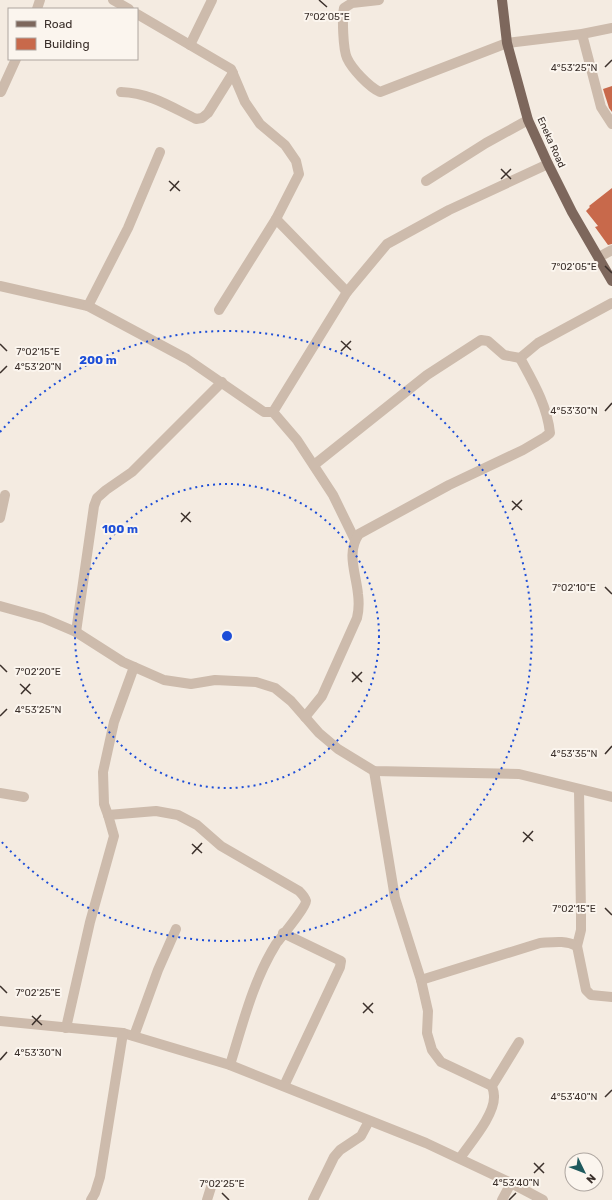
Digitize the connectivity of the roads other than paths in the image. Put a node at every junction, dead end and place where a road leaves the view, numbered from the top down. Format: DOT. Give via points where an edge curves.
graph roads {
  1 [pos="113,0"];
  2 [pos="212,0"];
  3 [pos="379,0"];
  4 [pos="502,0"];
  5 [pos="126,8"];
  6 [pos="138,15"];
  7 [pos="612,28"];
  8 [pos="582,34"];
  9 [pos="507,43"];
  10 [pos="190,45"];
  11 [pos="16,60"];
  12 [pos="233,73"];
  13 [pos="1,92"];
  14 [pos="121,92"];
  15 [pos="528,120"];
  16 [pos="612,124"];
  17 [pos="160,152"];
  18 [pos="548,164"];
  19 [pos="426,180"];
  20 [pos="276,219"];
  21 [pos="612,250"];
  22 [pos="599,257"];
  23 [pos="612,281"];
  24 [pos="0,286"];
  25 [pos="347,292"];
  26 [pos="612,302"];
  27 [pos="88,306"];
  28 [pos="219,310"];
  29 [pos="520,358"];
  30 [pos="222,382"];
  31 [pos="273,412"];
  32 [pos="314,465"];
  33 [pos="5,495"];
  34 [pos="0,518"];
  35 [pos="355,540"];
  36 [pos="0,606"];
  37 [pos="76,632"];
  38 [pos="134,667"];
  39 [pos="305,717"];
  40 [pos="374,771"];
  41 [pos="579,790"];
  42 [pos="0,793"];
  43 [pos="24,797"];
  44 [pos="612,797"];
  45 [pos="108,815"];
  46 [pos="176,929"];
  47 [pos="283,933"];
  48 [pos="577,946"];
  49 [pos="421,980"];
  50 [pos="612,997"];
  51 [pos="0,1020"];
  52 [pos="66,1028"];
  53 [pos="123,1033"];
  54 [pos="134,1036"];
  55 [pos="518,1042"];
  56 [pos="230,1065"];
  57 [pos="284,1086"];
  58 [pos="492,1086"];
  59 [pos="369,1121"];
  60 [pos="460,1158"];
  61 [pos="511,1182"];
  62 [pos="212,1184"];
  63 [pos="91,1200"];
  64 [pos="207,1200"];
  65 [pos="313,1200"];
  66 [pos="502,1200"];
  67 [pos="542,1200"];
  1 -- 5 [label="street"];
  2 -- 10 [label="street"];
  3 -- 9 [label="street" via="352,3 344,8 342,17 346,57 351,66 380,92"];
  4 -- 9 [label="main road, Eneka Road"];
  6 -- 10 [label="street"];
  7 -- 8 [label="street"];
  8 -- 9 [label="street"];
  8 -- 16 [label="street" via="601,107"];
  9 -- 15 [label="main road, Eneka Road"];
  10 -- 12 [label="street"];
  11 -- 13 [label="street"];
  12 -- 14 [label="street" via="208,113 199,119 148,96"];
  12 -- 20 [label="street" via="245,102 260,124 285,145 296,161 299,174"];
  15 -- 18 [label="main road, Eneka Road"];
  15 -- 19 [label="street"];
  17 -- 27 [label="street" via="128,228"];
  18 -- 22 [label="main road, Eneka Road" via="572,212"];
  18 -- 25 [label="street" via="449,210 387,244"];
  20 -- 25 [label="street"];
  20 -- 28 [label="street"];
  21 -- 22 [label="street"];
  22 -- 23 [label="main road, Eneka Road"];
  24 -- 27 [label="street"];
  25 -- 31 [label="street"];
  26 -- 29 [label="street" via="538,343"];
  27 -- 30 [label="street" via="187,359"];
  29 -- 32 [label="street" via="504,355 488,341 481,340 427,375"];
  29 -- 35 [label="street" via="541,398 550,433 523,450 449,485 359,534"];
  30 -- 31 [label="street" via="264,412"];
  30 -- 37 [label="street" via="132,472 97,498"];
  31 -- 32 [label="street"];
  32 -- 35 [label="street" via="333,495"];
  33 -- 34 [label="street"];
  35 -- 39 [label="street" via="352,560 358,594 357,618 322,696"];
  36 -- 37 [label="street" via="43,618"];
  37 -- 38 [label="street"];
  38 -- 39 [label="street" via="164,680 191,684 215,680 256,682 275,688"];
  38 -- 45 [label="street" via="114,722 103,772 104,804"];
  39 -- 40 [label="street" via="338,749"];
  40 -- 41 [label="street" via="519,774"];
  40 -- 49 [label="street" via="395,898"];
  41 -- 44 [label="street"];
  41 -- 48 [label="street" via="581,930"];
  42 -- 43 [label="street"];
  45 -- 47 [label="street" via="156,811 178,815 197,824 227,850 299,891 306,903"];
  45 -- 52 [label="street" via="114,836 90,922"];
  46 -- 54 [label="street"];
  47 -- 56 [label="street" via="249,1001"];
  47 -- 57 [label="street" via="341,962"];
  48 -- 49 [label="street" via="561,941 540,944"];
  48 -- 50 [label="street" via="586,990 591,994"];
  49 -- 58 [label="street" via="428,1011 427,1033 432,1050 442,1062"];
  51 -- 52 [label="street"];
  52 -- 53 [label="street"];
  53 -- 54 [label="street"];
  53 -- 63 [label="street" via="100,1177"];
  54 -- 56 [label="street"];
  55 -- 58 [label="street"];
  56 -- 57 [label="street"];
  57 -- 59 [label="street"];
  58 -- 60 [label="street" via="493,1105 486,1121"];
  59 -- 60 [label="street"];
  59 -- 65 [label="street" via="361,1136 334,1157"];
  60 -- 61 [label="street"];
  61 -- 66 [label="street"];
  61 -- 67 [label="street"];
  62 -- 64 [label="street"];
}
